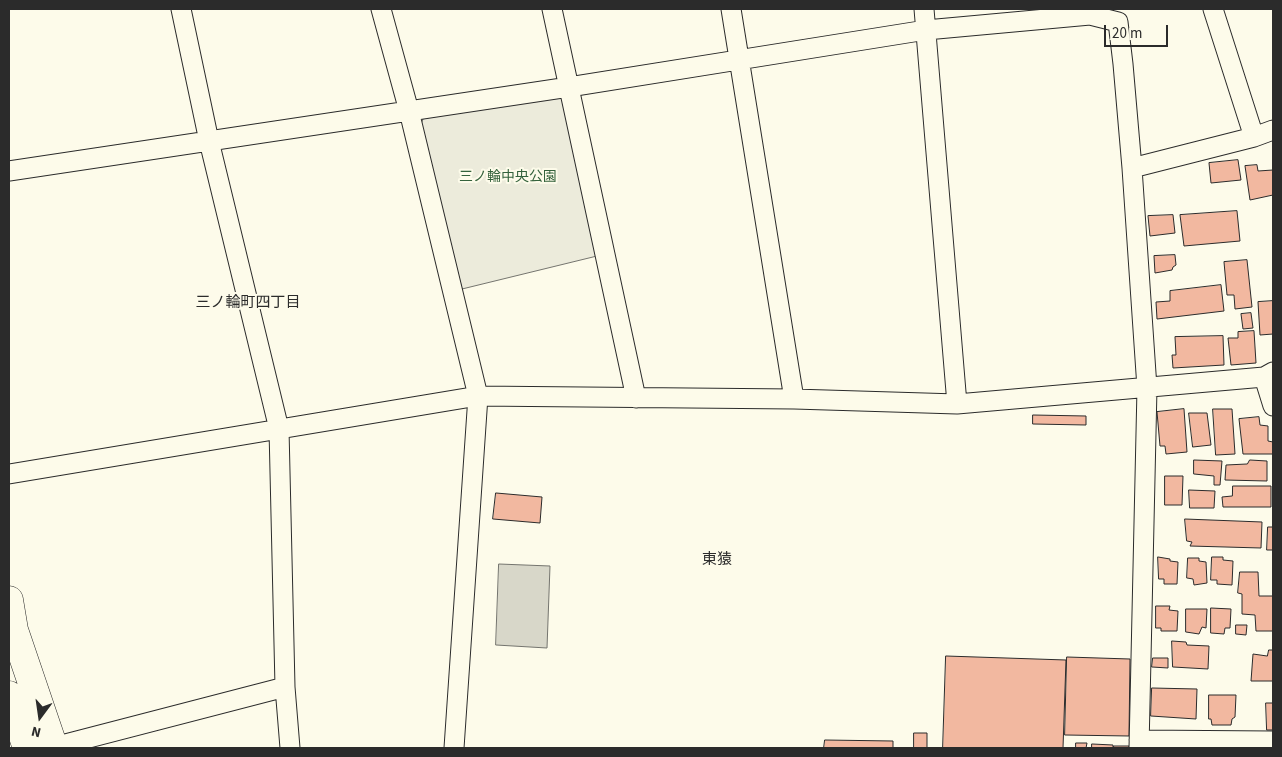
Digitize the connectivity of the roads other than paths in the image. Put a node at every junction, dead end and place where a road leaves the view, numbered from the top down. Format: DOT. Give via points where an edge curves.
graph roads {
  1 [pos="182,9"];
  2 [pos="381,9"];
  3 [pos="552,9"];
  4 [pos="731,9"];
  5 [pos="924,9"];
  6 [pos="1213,9"];
  7 [pos="926,30"];
  8 [pos="740,59"];
  9 [pos="569,87"];
  10 [pos="409,111"];
  11 [pos="1273,130"];
  12 [pos="1254,137"];
  13 [pos="209,141"];
  14 [pos="1132,168"];
  15 [pos="9,171"];
  16 [pos="1269,375"];
  17 [pos="1147,388"];
  18 [pos="478,396"];
  19 [pos="636,398"];
  20 [pos="794,399"];
  21 [pos="957,404"];
  22 [pos="1273,406"];
  23 [pos="279,429"];
  24 [pos="9,474"];
  25 [pos="9,600"];
  26 [pos="285,687"];
  27 [pos="10,703"];
  28 [pos="1273,741"];
  29 [pos="1139,744"];
  30 [pos="45,748"];
  31 [pos="290,748"];
  32 [pos="454,748"];
  1 -- 13 [label="street"];
  2 -- 10 [label="street"];
  3 -- 9 [label="street"];
  4 -- 8 [label="street"];
  5 -- 7 [label="street"];
  6 -- 12 [label="street"];
  7 -- 8 [label="street"];
  7 -- 14 [label="street" via="1090,15 1118,22"];
  7 -- 21 [label="street"];
  8 -- 9 [label="street"];
  8 -- 20 [label="street"];
  9 -- 10 [label="street"];
  9 -- 19 [label="street"];
  10 -- 13 [label="street"];
  10 -- 18 [label="street"];
  11 -- 12 [label="street"];
  12 -- 14 [label="street"];
  13 -- 15 [label="street"];
  13 -- 23 [label="street"];
  14 -- 17 [label="street"];
  16 -- 17 [label="street"];
  16 -- 22 [label="street"];
  17 -- 21 [label="street"];
  17 -- 29 [label="street"];
  18 -- 19 [label="street"];
  18 -- 23 [label="street"];
  18 -- 32 [label="street"];
  19 -- 20 [label="street"];
  20 -- 21 [label="street"];
  23 -- 24 [label="street"];
  23 -- 26 [label="street"];
  25 -- 30 [label="highway"];
  26 -- 30 [label="street"];
  26 -- 31 [label="street"];
  27 -- 30 [label="highway"];
  28 -- 29 [label="street"];
}
